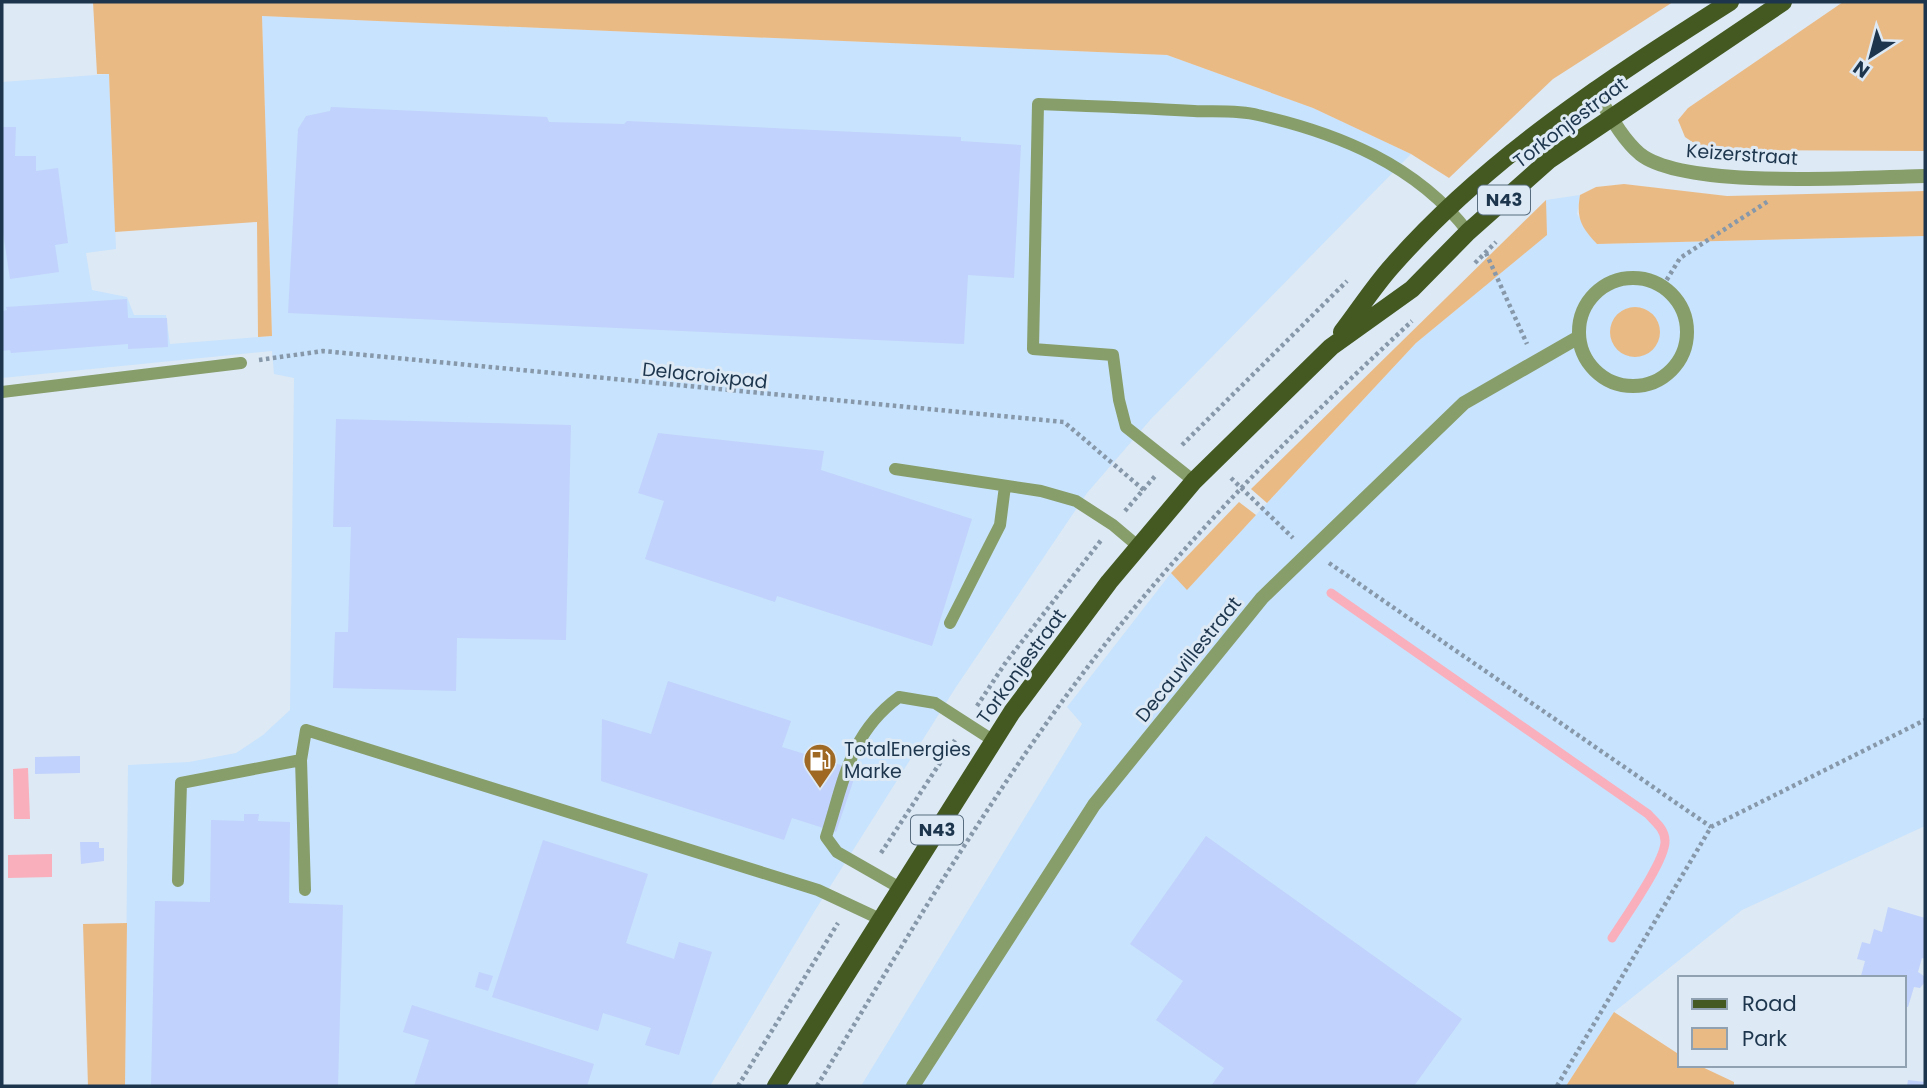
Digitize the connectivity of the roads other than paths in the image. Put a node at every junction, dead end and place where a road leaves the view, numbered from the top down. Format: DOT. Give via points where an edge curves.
graph roads {
  1 [pos="1730,2"];
  2 [pos="1783,2"];
  3 [pos="1594,89"];
  4 [pos="1611,116"];
  5 [pos="1925,176"];
  6 [pos="1449,207"];
  7 [pos="1468,232"];
  8 [pos="1579,337"];
  9 [pos="1331,347"];
  10 [pos="241,363"];
  11 [pos="2,391"];
  12 [pos="895,469"];
  13 [pos="1194,481"];
  14 [pos="1005,486"];
  15 [pos="1139,547"];
  16 [pos="950,622"];
  17 [pos="994,741"];
  18 [pos="301,760"];
  19 [pos="178,881"];
  20 [pos="900,888"];
  21 [pos="305,890"];
  22 [pos="880,919"];
  23 [pos="776,1086"];
  24 [pos="913,1086"];
  1 -- 3 [label="main road, Torkonjestraat / N43"];
  2 -- 4 [label="main road, Torkonjestraat / N43"];
  3 -- 4 [label="street, Keizerstraat"];
  3 -- 6 [label="main road, Torkonjestraat / N43" via="1528,137"];
  4 -- 5 [label="street, Keizerstraat" via="1639,153 1657,164 1726,176 1782,179"];
  4 -- 7 [label="main road, Torkonjestraat / N43" via="1549,160"];
  6 -- 7 [label="lane"];
  6 -- 9 [label="main road, Torkonjestraat / N43" via="1392,266"];
  6 -- 13 [label="lane" via="1389,161 1321,133 1256,114 1038,104 1033,349 1113,355 1126,427"];
  7 -- 9 [label="main road, Torkonjestraat / N43" via="1412,289"];
  8 -- 8 [label="street" via="1580,320 1598,291 1629,278 1663,286 1685,316 1688,334 1684,352 1661,379 1625,386 1593,369"];
  8 -- 24 [label="street, Decauvillestraat" via="1464,403 1262,598 1094,805"];
  9 -- 13 [label="main road, Torkonjestraat / N43"];
  10 -- 11 [label="lane"];
  12 -- 14 [label="lane"];
  13 -- 15 [label="main road, Torkonjestraat / N43"];
  14 -- 15 [label="lane" via="1076,501"];
  14 -- 16 [label="lane" via="1000,525"];
  15 -- 17 [label="main road, Torkonjestraat / N43" via="1064,640"];
  17 -- 20 [label="main road, Torkonjestraat / N43"];
  17 -- 20 [label="lane" via="935,703 899,697 876,715 854,750 826,838 837,852"];
  18 -- 19 [label="lane" via="181,783"];
  18 -- 21 [label="lane"];
  18 -- 22 [label="lane" via="306,730 805,886"];
  20 -- 22 [label="main road, Torkonjestraat / N43"];
  22 -- 23 [label="main road, Torkonjestraat / N43"];
}
